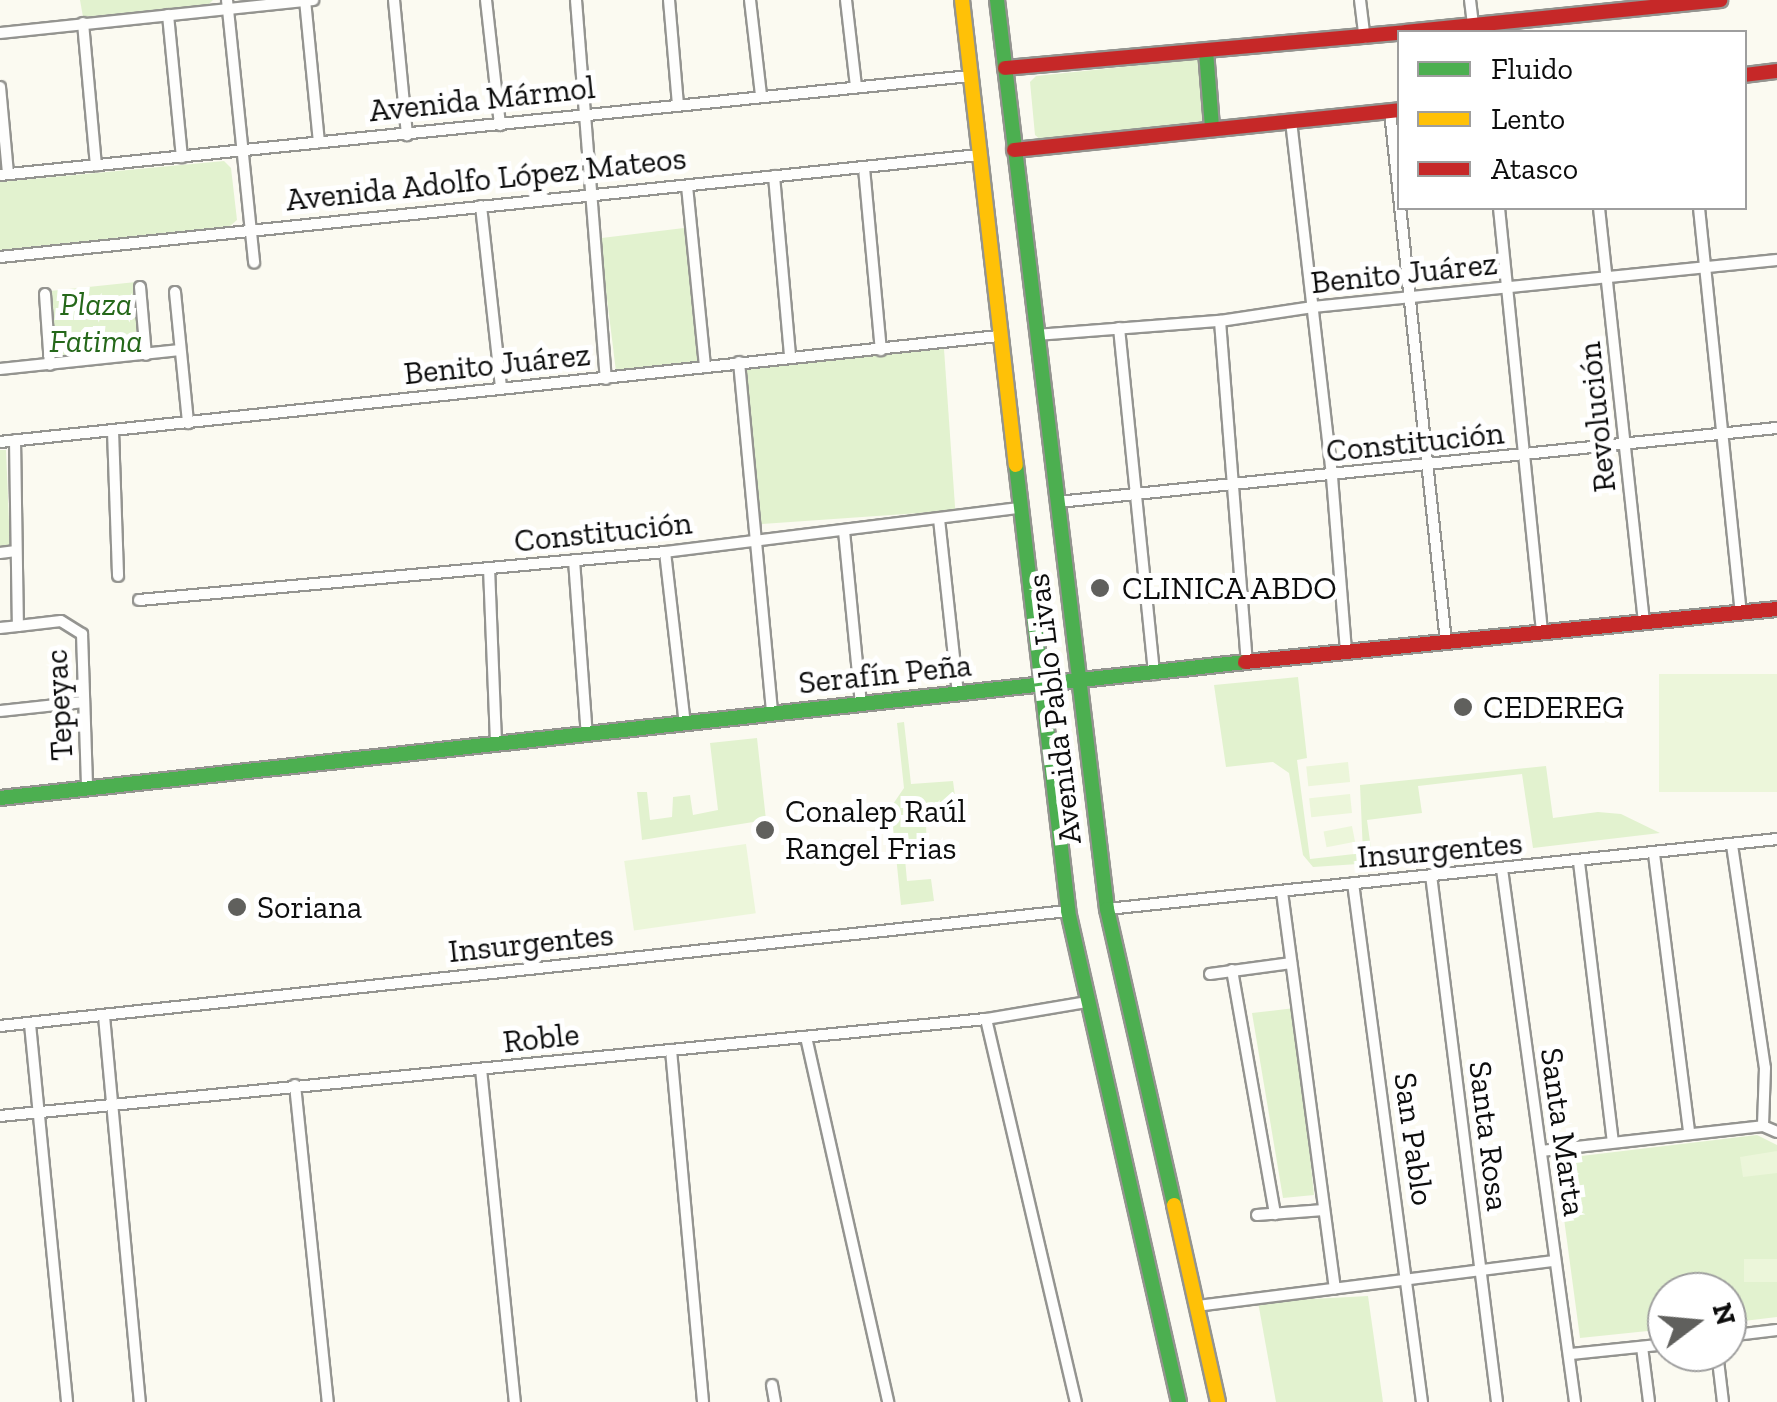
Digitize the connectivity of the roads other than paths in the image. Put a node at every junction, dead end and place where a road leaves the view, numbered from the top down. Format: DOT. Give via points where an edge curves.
graph roads {
  1 [pos="308,0"];
  2 [pos="394,0"];
  3 [pos="486,0"];
  4 [pos="576,0"];
  5 [pos="669,0"];
  6 [pos="750,0"];
  7 [pos="846,0"];
  8 [pos="962,0"];
  9 [pos="997,0"];
  10 [pos="1360,0"];
  11 [pos="1470,0"];
  12 [pos="1720,0"];
  13 [pos="228,4"];
  14 [pos="1650,4"];
  15 [pos="1563,8"];
  16 [pos="168,15"];
  17 [pos="83,24"];
  18 [pos="1473,28"];
  19 [pos="1445,30"];
  20 [pos="0,33"];
  21 [pos="1397,34"];
  22 [pos="1364,38"];
  23 [pos="1206,50"];
  24 [pos="1005,68"];
  25 [pos="1777,71"];
  26 [pos="1747,75"];
  27 [pos="970,76"];
  28 [pos="0,87"];
  29 [pos="856,87"];
  30 [pos="761,96"];
  31 [pos="678,106"];
  32 [pos="1395,110"];
  33 [pos="587,116"];
  34 [pos="1291,121"];
  35 [pos="500,125"];
  36 [pos="1212,128"];
  37 [pos="407,134"];
  38 [pos="1397,141"];
  39 [pos="320,142"];
  40 [pos="1014,150"];
  41 [pos="240,152"];
  42 [pos="978,155"];
  43 [pos="182,158"];
  44 [pos="96,165"];
  45 [pos="864,168"];
  46 [pos="4,174"];
  47 [pos="774,176"];
  48 [pos="687,186"];
  49 [pos="593,196"];
  50 [pos="481,206"];
  51 [pos="1401,210"];
  52 [pos="1499,210"];
  53 [pos="1599,210"];
  54 [pos="1699,210"];
  55 [pos="250,232"];
  56 [pos="0,257"];
  57 [pos="1777,260"];
  58 [pos="254,263"];
  59 [pos="1706,267"];
  60 [pos="1607,277"];
  61 [pos="140,286"];
  62 [pos="1508,288"];
  63 [pos="175,292"];
  64 [pos="44,294"];
  65 [pos="1407,297"];
  66 [pos="1313,307"];
  67 [pos="1220,321"];
  68 [pos="1119,328"];
  69 [pos="1036,335"];
  70 [pos="998,336"];
  71 [pos="180,350"];
  72 [pos="881,350"];
  73 [pos="146,354"];
  74 [pos="790,357"];
  75 [pos="739,362"];
  76 [pos="50,365"];
  77 [pos="705,367"];
  78 [pos="0,369"];
  79 [pos="606,379"];
  80 [pos="500,388"];
  81 [pos="188,422"];
  82 [pos="1777,428"];
  83 [pos="113,431"];
  84 [pos="1723,434"];
  85 [pos="15,440"];
  86 [pos="0,442"];
  87 [pos="1624,444"];
  88 [pos="1526,455"];
  89 [pos="1427,466"];
  90 [pos="1332,477"];
  91 [pos="1236,486"];
  92 [pos="1137,496"];
  93 [pos="1058,502"];
  94 [pos="1020,508"];
  95 [pos="939,518"];
  96 [pos="844,531"];
  97 [pos="756,540"];
  98 [pos="16,551"];
  99 [pos="664,552"];
  100 [pos="0,553"];
  101 [pos="574,560"];
  102 [pos="489,568"];
  103 [pos="118,576"];
  104 [pos="140,600"];
  105 [pos="1777,609"];
  106 [pos="1740,613"];
  107 [pos="1644,621"];
  108 [pos="18,626"];
  109 [pos="0,628"];
  110 [pos="1542,630"];
  111 [pos="1446,642"];
  112 [pos="1346,652"];
  113 [pos="1246,663"];
  114 [pos="1154,674"];
  115 [pos="1078,681"];
  116 [pos="1041,685"];
  117 [pos="958,693"];
  118 [pos="84,702"];
  119 [pos="861,704"];
  120 [pos="0,710"];
  121 [pos="772,713"];
  122 [pos="685,724"];
  123 [pos="587,734"];
  124 [pos="496,744"];
  125 [pos="87,788"];
  126 [pos="0,798"];
  127 [pos="1777,839"];
  128 [pos="1732,845"];
  129 [pos="1654,854"];
  130 [pos="1579,862"];
  131 [pos="1502,869"];
  132 [pos="1431,875"];
  133 [pos="1353,883"];
  134 [pos="1282,892"];
  135 [pos="1107,909"];
  136 [pos="1068,911"];
  137 [pos="1291,963"];
  138 [pos="1232,970"];
  139 [pos="1210,974"];
  140 [pos="1086,1002"];
  141 [pos="104,1016"];
  142 [pos="986,1019"];
  143 [pos="30,1024"];
  144 [pos="0,1026"];
  145 [pos="806,1037"];
  146 [pos="671,1050"];
  147 [pos="1771,1067"];
  148 [pos="481,1069"];
  149 [pos="296,1085"];
  150 [pos="111,1103"];
  151 [pos="39,1110"];
  152 [pos="0,1116"];
  153 [pos="1763,1126"];
  154 [pos="1689,1132"];
  155 [pos="1777,1132"];
  156 [pos="1613,1142"];
  157 [pos="1540,1151"];
  158 [pos="1324,1210"];
  159 [pos="1275,1214"];
  160 [pos="1257,1215"];
  161 [pos="1555,1261"];
  162 [pos="1480,1269"];
  163 [pos="1408,1279"];
  164 [pos="1335,1288"];
  165 [pos="1197,1306"];
  166 [pos="1777,1330"];
  167 [pos="1747,1334"];
  168 [pos="1647,1346"];
  169 [pos="1642,1347"];
  170 [pos="1570,1354"];
  171 [pos="1720,1372"];
  172 [pos="772,1385"];
  173 [pos="67,1402"];
  174 [pos="140,1402"];
  175 [pos="328,1402"];
  176 [pos="515,1402"];
  177 [pos="703,1402"];
  178 [pos="775,1402"];
  179 [pos="888,1402"];
  180 [pos="1076,1402"];
  181 [pos="1179,1402"];
  182 [pos="1218,1402"];
  183 [pos="1422,1402"];
  184 [pos="1496,1402"];
  185 [pos="1576,1402"];
  186 [pos="1649,1402"];
  187 [pos="1724,1402"];
  1 -- 13 [label="street"];
  1 -- 39 [label="street"];
  2 -- 37 [label="street"];
  3 -- 35 [label="street"];
  4 -- 33 [label="street"];
  5 -- 31 [label="street"];
  6 -- 30 [label="street"];
  7 -- 29 [label="street"];
  8 -- 27 [label="main road, Avenida Pablo Livas"];
  9 -- 24 [label="main road, Avenida Pablo Livas"];
  10 -- 22 [label="street"];
  11 -- 18 [label="street"];
  12 -- 14 [label="main road"];
  13 -- 16 [label="street"];
  13 -- 41 [label="street"];
  14 -- 15 [label="main road"];
  15 -- 18 [label="main road"];
  16 -- 17 [label="street"];
  16 -- 43 [label="street"];
  17 -- 20 [label="street"];
  17 -- 44 [label="street"];
  18 -- 19 [label="main road"];
  21 -- 22 [label="main road"];
  22 -- 23 [label="main road"];
  23 -- 24 [label="main road"];
  23 -- 36 [label="main road"];
  24 -- 40 [label="main road, Avenida Pablo Livas"];
  25 -- 26 [label="main road"];
  27 -- 29 [label="street, Avenida Mármol"];
  27 -- 42 [label="main road, Avenida Pablo Livas"];
  28 -- 46 [label="street"];
  29 -- 30 [label="street, Avenida Mármol"];
  30 -- 31 [label="street, Avenida Mármol"];
  31 -- 33 [label="street, Avenida Mármol"];
  32 -- 34 [label="main road"];
  32 -- 38 [label="street"];
  33 -- 35 [label="street, Avenida Mármol"];
  33 -- 49 [label="street"];
  34 -- 36 [label="main road"];
  34 -- 66 [label="street"];
  35 -- 37 [label="street, Avenida Mármol"];
  36 -- 40 [label="main road"];
  37 -- 39 [label="street, Avenida Mármol"];
  39 -- 41 [label="street, Avenida Mármol"];
  40 -- 69 [label="main road, Avenida Pablo Livas"];
  41 -- 43 [label="street, Avenida Mármol"];
  41 -- 55 [label="street"];
  42 -- 45 [label="street, Avenida Adolfo López Mateos"];
  42 -- 70 [label="main road, Avenida Pablo Livas"];
  43 -- 44 [label="street, Avenida Mármol"];
  44 -- 46 [label="street, Avenida Mármol"];
  45 -- 47 [label="street, Avenida Adolfo López Mateos"];
  45 -- 72 [label="street"];
  47 -- 48 [label="street, Avenida Adolfo López Mateos"];
  47 -- 74 [label="street"];
  48 -- 49 [label="street, Avenida Adolfo López Mateos"];
  48 -- 77 [label="street"];
  49 -- 50 [label="street, Avenida Adolfo López Mateos"];
  49 -- 79 [label="street"];
  50 -- 55 [label="street, Avenida Adolfo López Mateos"];
  50 -- 80 [label="street"];
  51 -- 65 [label="street"];
  52 -- 62 [label="street"];
  53 -- 60 [label="street, Revolución"];
  54 -- 59 [label="street"];
  55 -- 56 [label="street, Avenida Adolfo López Mateos"];
  55 -- 58 [label="street"];
  57 -- 59 [label="street, Benito Juárez"];
  59 -- 60 [label="street, Benito Juárez"];
  59 -- 84 [label="street"];
  60 -- 62 [label="street, Benito Juárez"];
  60 -- 87 [label="street, Revolución"];
  61 -- 73 [label="street"];
  62 -- 65 [label="street, Benito Juárez"];
  62 -- 88 [label="street"];
  63 -- 71 [label="street"];
  64 -- 76 [label="street"];
  65 -- 66 [label="street, Benito Juárez"];
  65 -- 89 [label="street"];
  66 -- 67 [label="street, Benito Juárez"];
  66 -- 90 [label="street"];
  67 -- 68 [label="street, Benito Juárez"];
  67 -- 91 [label="street"];
  68 -- 69 [label="street, Benito Juárez"];
  68 -- 92 [label="street"];
  69 -- 93 [label="main road, Avenida Pablo Livas"];
  70 -- 72 [label="street, Benito Juárez"];
  70 -- 94 [label="main road, Avenida Pablo Livas"];
  71 -- 73 [label="street"];
  71 -- 81 [label="street"];
  72 -- 74 [label="street, Benito Juárez"];
  73 -- 76 [label="street"];
  74 -- 75 [label="street, Benito Juárez"];
  75 -- 77 [label="street, Benito Juárez"];
  75 -- 97 [label="street"];
  76 -- 78 [label="street"];
  77 -- 79 [label="street, Benito Juárez"];
  79 -- 80 [label="street, Benito Juárez"];
  80 -- 81 [label="street, Benito Juárez"];
  81 -- 83 [label="street, Benito Juárez"];
  82 -- 84 [label="street, Constitución"];
  83 -- 85 [label="street, Benito Juárez"];
  83 -- 103 [label="street"];
  84 -- 87 [label="street, Constitución"];
  84 -- 106 [label="street"];
  85 -- 86 [label="street, Benito Juárez"];
  85 -- 98 [label="street, Tepeyac"];
  87 -- 88 [label="street, Constitución"];
  87 -- 107 [label="street, Revolución"];
  88 -- 89 [label="street, Constitución"];
  88 -- 110 [label="street"];
  89 -- 90 [label="street, Constitución"];
  89 -- 111 [label="street"];
  90 -- 91 [label="street, Constitución"];
  90 -- 112 [label="street"];
  91 -- 92 [label="street, Constitución"];
  91 -- 113 [label="street"];
  92 -- 93 [label="street, Constitución"];
  92 -- 114 [label="street"];
  93 -- 115 [label="main road, Avenida Pablo Livas"];
  94 -- 95 [label="street, Constitución"];
  94 -- 116 [label="main road, Avenida Pablo Livas"];
  95 -- 96 [label="street, Constitución"];
  95 -- 117 [label="street"];
  96 -- 97 [label="street, Constitución"];
  96 -- 119 [label="street"];
  97 -- 99 [label="street, Constitución"];
  97 -- 121 [label="street"];
  98 -- 100 [label="street"];
  98 -- 108 [label="street, Tepeyac"];
  99 -- 101 [label="street, Constitución"];
  99 -- 122 [label="street"];
  101 -- 102 [label="street, Constitución"];
  101 -- 123 [label="street"];
  102 -- 104 [label="street, Constitución"];
  102 -- 124 [label="street"];
  105 -- 106 [label="main road, Serafín Peña"];
  106 -- 107 [label="main road, Serafín Peña"];
  107 -- 110 [label="main road, Serafín Peña"];
  108 -- 109 [label="street"];
  108 -- 118 [label="street, Tepeyac" via="62,621 78,628"];
  110 -- 111 [label="main road, Serafín Peña"];
  111 -- 112 [label="main road, Serafín Peña"];
  112 -- 113 [label="main road, Serafín Peña"];
  113 -- 114 [label="main road, Serafín Peña"];
  114 -- 115 [label="main road, Serafín Peña"];
  115 -- 116 [label="main road, Serafín Peña"];
  115 -- 135 [label="main road, Avenida Pablo Livas"];
  116 -- 117 [label="main road, Serafín Peña"];
  116 -- 136 [label="main road, Avenida Pablo Livas"];
  117 -- 119 [label="main road, Serafín Peña"];
  118 -- 120 [label="street"];
  118 -- 125 [label="street, Tepeyac"];
  119 -- 121 [label="main road, Serafín Peña"];
  121 -- 122 [label="main road, Serafín Peña"];
  122 -- 123 [label="main road, Serafín Peña"];
  123 -- 124 [label="main road, Serafín Peña"];
  124 -- 125 [label="main road, Serafín Peña"];
  125 -- 126 [label="main road, Serafín Peña"];
  127 -- 128 [label="street, Insurgentes"];
  128 -- 129 [label="street, Insurgentes"];
  128 -- 147 [label="street"];
  129 -- 130 [label="street, Insurgentes"];
  129 -- 154 [label="street"];
  130 -- 131 [label="street, Insurgentes"];
  130 -- 156 [label="street"];
  131 -- 132 [label="street, Insurgentes"];
  131 -- 157 [label="street, Santa Marta"];
  132 -- 133 [label="street, Insurgentes"];
  132 -- 162 [label="street, Santa Rosa"];
  133 -- 134 [label="street, Insurgentes"];
  133 -- 163 [label="street, San Pablo"];
  134 -- 135 [label="street, Insurgentes"];
  134 -- 137 [label="street"];
  135 -- 165 [label="main road, Avenida Pablo Livas"];
  136 -- 140 [label="main road, Avenida Pablo Livas"];
  136 -- 141 [label="street, Insurgentes"];
  137 -- 138 [label="street"];
  137 -- 158 [label="street"];
  138 -- 139 [label="street"];
  138 -- 159 [label="street"];
  140 -- 142 [label="street, Roble"];
  140 -- 181 [label="main road, Avenida Pablo Livas"];
  141 -- 143 [label="street, Insurgentes"];
  141 -- 150 [label="street"];
  142 -- 145 [label="street, Roble"];
  142 -- 180 [label="street"];
  143 -- 144 [label="street, Insurgentes"];
  143 -- 151 [label="street"];
  145 -- 146 [label="street, Roble"];
  145 -- 179 [label="street"];
  146 -- 148 [label="street, Roble"];
  146 -- 177 [label="street"];
  147 -- 153 [label="street"];
  148 -- 149 [label="street, Roble"];
  148 -- 176 [label="street"];
  149 -- 150 [label="street, Roble"];
  149 -- 175 [label="street"];
  150 -- 151 [label="street, Roble"];
  150 -- 174 [label="street"];
  151 -- 152 [label="street, Roble"];
  151 -- 173 [label="street"];
  153 -- 154 [label="street"];
  153 -- 155 [label="street"];
  154 -- 156 [label="street"];
  156 -- 157 [label="street"];
  157 -- 161 [label="street, Santa Marta"];
  158 -- 159 [label="street"];
  158 -- 164 [label="street"];
  159 -- 160 [label="street"];
  161 -- 162 [label="street"];
  161 -- 170 [label="street, Santa Marta"];
  162 -- 163 [label="street"];
  162 -- 184 [label="street, Santa Rosa"];
  163 -- 164 [label="street"];
  163 -- 183 [label="street, San Pablo"];
  164 -- 165 [label="street"];
  165 -- 182 [label="main road, Avenida Pablo Livas"];
  166 -- 167 [label="street"];
  168 -- 169 [label="street"];
  169 -- 170 [label="street"];
  169 -- 186 [label="street"];
  170 -- 185 [label="street, Santa Marta"];
  171 -- 187 [label="street"];
  172 -- 178 [label="street"];
}
